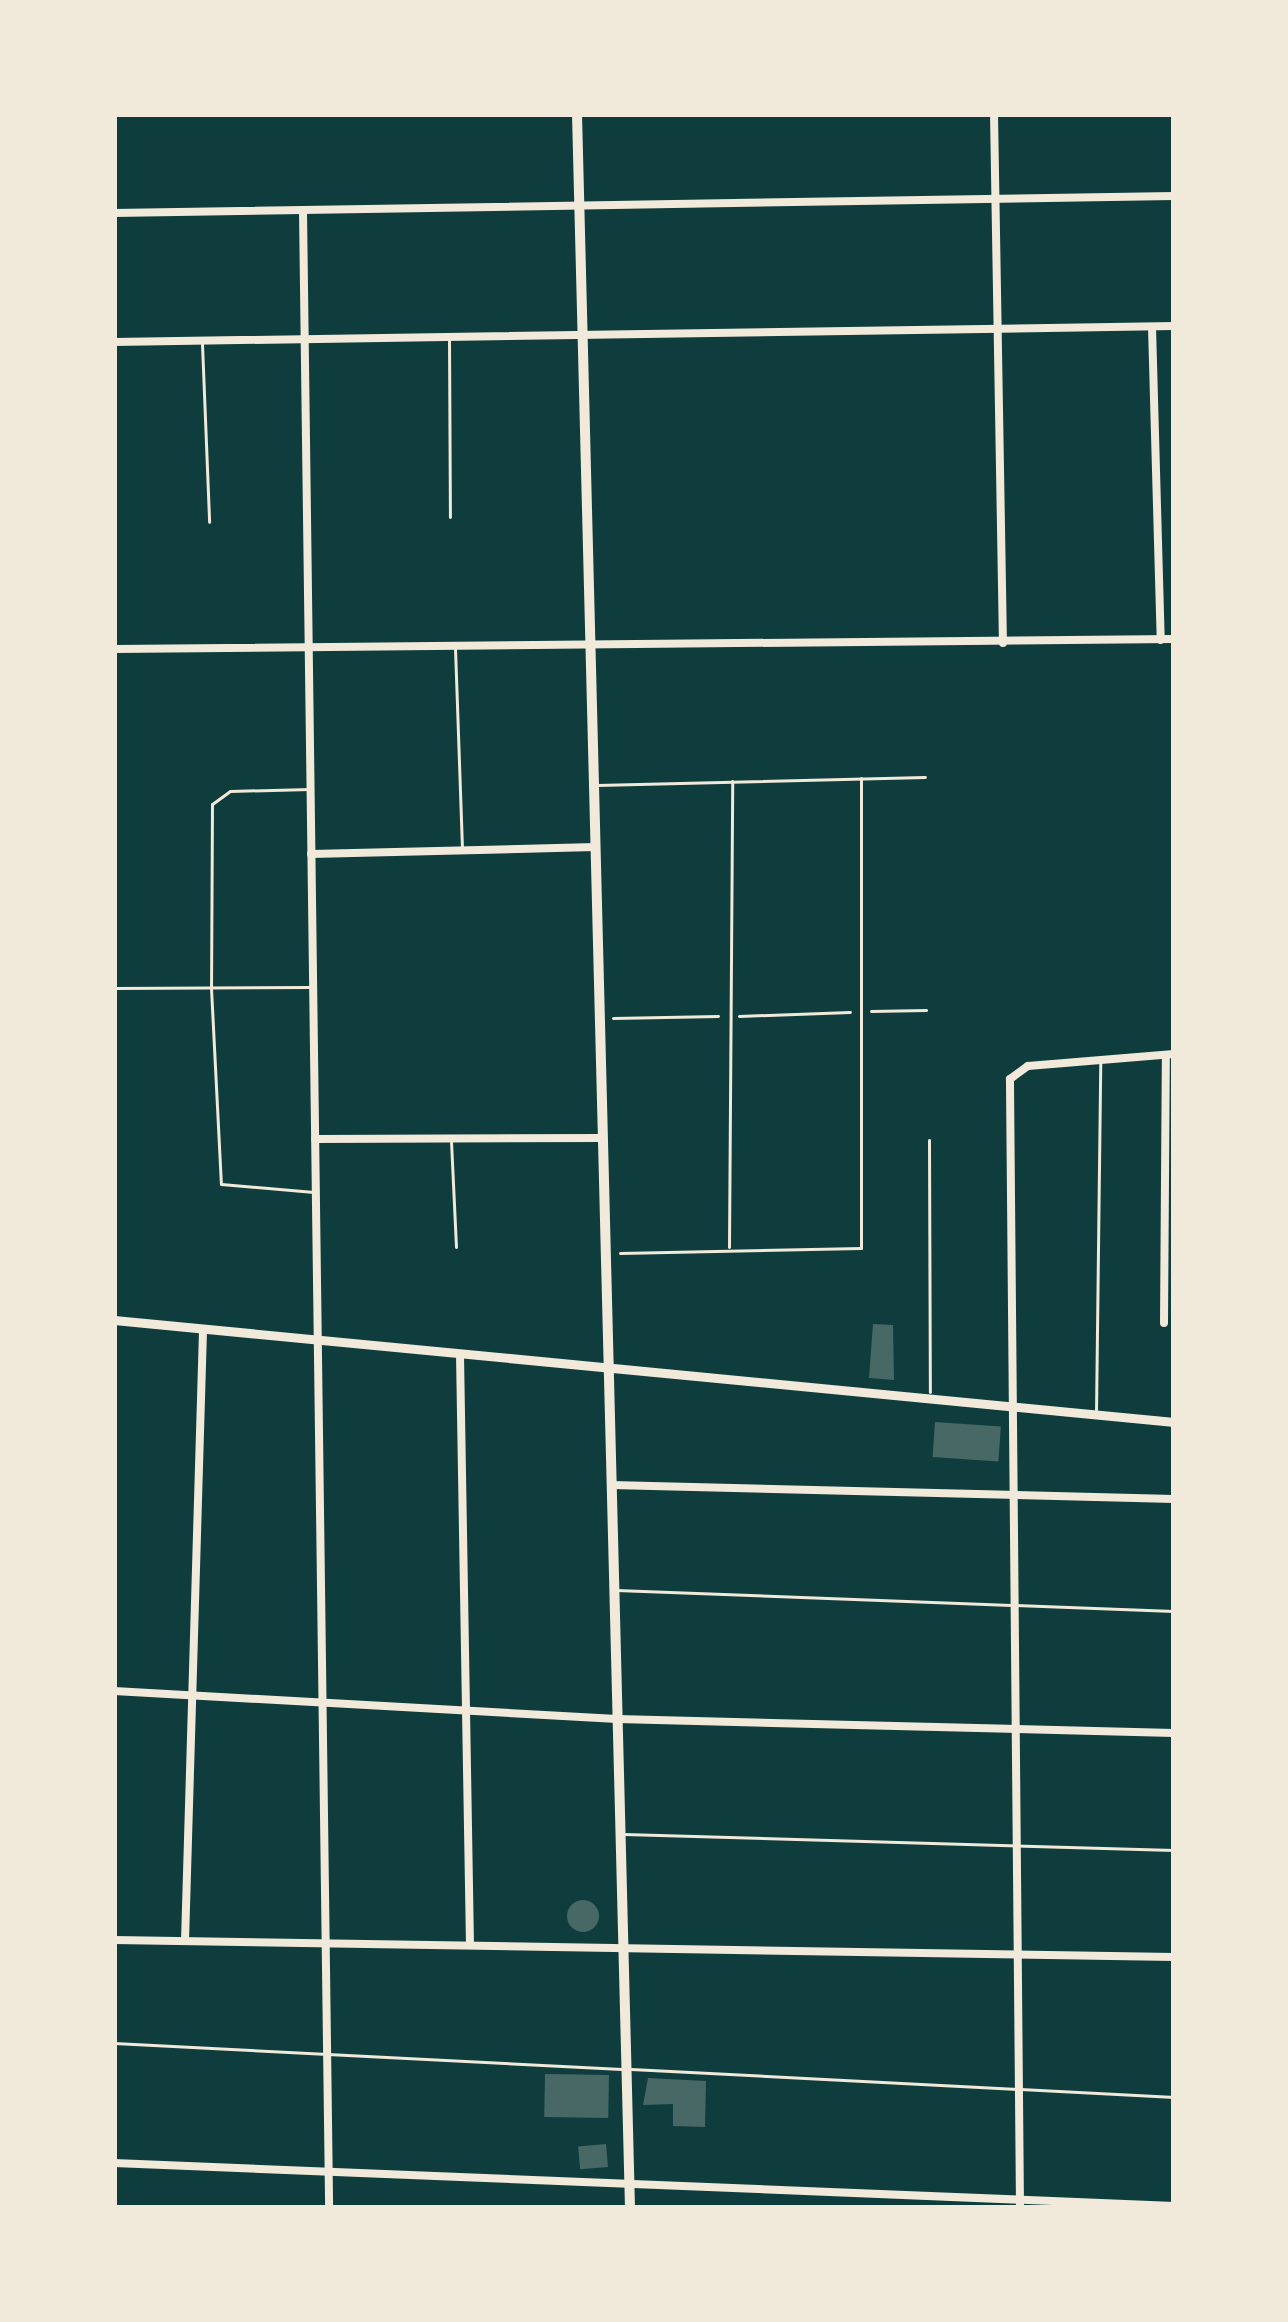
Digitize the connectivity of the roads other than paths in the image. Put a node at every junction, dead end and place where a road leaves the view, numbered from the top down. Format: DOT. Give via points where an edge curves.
graph roads {
  1 [pos="577,114"];
  2 [pos="994,114"];
  3 [pos="1174,196"];
  4 [pos="996,200"];
  5 [pos="579,207"];
  6 [pos="303,211"];
  7 [pos="114,213"];
  8 [pos="1174,326"];
  9 [pos="1152,327"];
  10 [pos="998,328"];
  11 [pos="582,334"];
  12 [pos="448,337"];
  13 [pos="305,339"];
  14 [pos="202,341"];
  15 [pos="114,342"];
  16 [pos="450,517"];
  17 [pos="208,522"];
  18 [pos="1174,639"];
  19 [pos="590,640"];
  20 [pos="1161,640"];
  21 [pos="455,643"];
  22 [pos="1003,643"];
  23 [pos="309,645"];
  24 [pos="114,649"];
  25 [pos="925,777"];
  26 [pos="861,778"];
  27 [pos="732,782"];
  28 [pos="593,785"];
  29 [pos="310,789"];
  30 [pos="595,847"];
  31 [pos="463,850"];
  32 [pos="311,854"];
  33 [pos="313,987"];
  34 [pos="114,988"];
  35 [pos="212,988"];
  36 [pos="1170,1055"];
  37 [pos="1100,1060"];
  38 [pos="602,1138"];
  39 [pos="315,1139"];
  40 [pos="451,1139"];
  41 [pos="929,1140"];
  42 [pos="316,1192"];
  43 [pos="456,1247"];
  44 [pos="729,1249"];
  45 [pos="620,1253"];
  46 [pos="114,1320"];
  47 [pos="1164,1323"];
  48 [pos="203,1330"];
  49 [pos="318,1342"];
  50 [pos="460,1355"];
  51 [pos="608,1370"];
  52 [pos="930,1400"];
  53 [pos="1008,1407"];
  54 [pos="1096,1415"];
  55 [pos="1174,1423"];
  56 [pos="611,1485"];
  57 [pos="1009,1494"];
  58 [pos="1174,1499"];
  59 [pos="614,1590"];
  60 [pos="1010,1609"];
  61 [pos="1174,1611"];
  62 [pos="114,1691"];
  63 [pos="193,1692"];
  64 [pos="322,1700"];
  65 [pos="466,1709"];
  66 [pos="617,1719"];
  67 [pos="1012,1728"];
  68 [pos="1174,1733"];
  69 [pos="620,1834"];
  70 [pos="1014,1844"];
  71 [pos="1174,1850"];
  72 [pos="114,1940"];
  73 [pos="185,1941"];
  74 [pos="326,1943"];
  75 [pos="470,1946"];
  76 [pos="623,1948"];
  77 [pos="1016,1955"];
  78 [pos="1174,1957"];
  79 [pos="114,2044"];
  80 [pos="327,2054"];
  81 [pos="626,2069"];
  82 [pos="1018,2090"];
  83 [pos="1174,2097"];
  84 [pos="114,2163"];
  85 [pos="328,2172"];
  86 [pos="629,2184"];
  87 [pos="1020,2204"];
  88 [pos="1174,2206"];
  89 [pos="329,2208"];
  90 [pos="630,2208"];
  1 -- 5 [label="main road"];
  2 -- 4 [label="street"];
  3 -- 4 [label="street"];
  4 -- 5 [label="street"];
  4 -- 10 [label="street"];
  5 -- 6 [label="street"];
  5 -- 11 [label="main road"];
  6 -- 7 [label="street"];
  6 -- 13 [label="street"];
  8 -- 9 [label="street"];
  9 -- 10 [label="street"];
  9 -- 20 [label="street"];
  10 -- 11 [label="street"];
  10 -- 22 [label="street"];
  11 -- 12 [label="street"];
  11 -- 19 [label="main road"];
  12 -- 13 [label="street"];
  12 -- 16 [label="lane"];
  13 -- 14 [label="street"];
  13 -- 23 [label="street"];
  14 -- 15 [label="street"];
  14 -- 17 [label="lane"];
  18 -- 20 [label="street"];
  19 -- 21 [label="street"];
  19 -- 22 [label="street"];
  19 -- 28 [label="main road"];
  20 -- 22 [label="street"];
  21 -- 23 [label="street"];
  21 -- 31 [label="lane"];
  23 -- 24 [label="street"];
  23 -- 29 [label="street"];
  25 -- 26 [label="lane"];
  26 -- 27 [label="lane"];
  26 -- 44 [label="lane" via="861,1248"];
  27 -- 28 [label="lane"];
  27 -- 44 [label="lane"];
  28 -- 30 [label="main road"];
  29 -- 32 [label="street"];
  29 -- 35 [label="lane" via="230,791 212,803"];
  30 -- 31 [label="street"];
  30 -- 38 [label="main road"];
  31 -- 32 [label="street"];
  32 -- 33 [label="street"];
  33 -- 35 [label="lane"];
  33 -- 39 [label="street"];
  34 -- 35 [label="lane"];
  35 -- 42 [label="lane" via="221,1184"];
  36 -- 37 [label="street"];
  36 -- 47 [label="street"];
  37 -- 53 [label="street" via="1028,1066 1010,1079"];
  37 -- 54 [label="lane"];
  38 -- 40 [label="street"];
  38 -- 51 [label="main road"];
  39 -- 40 [label="street"];
  39 -- 42 [label="street"];
  40 -- 43 [label="lane"];
  41 -- 52 [label="lane"];
  42 -- 49 [label="street"];
  44 -- 45 [label="lane"];
  46 -- 48 [label="street"];
  48 -- 49 [label="street"];
  48 -- 63 [label="street"];
  49 -- 50 [label="street"];
  49 -- 64 [label="street"];
  50 -- 51 [label="street"];
  50 -- 65 [label="street"];
  51 -- 52 [label="street"];
  51 -- 56 [label="main road"];
  52 -- 53 [label="street"];
  53 -- 54 [label="street"];
  53 -- 57 [label="street"];
  54 -- 55 [label="street"];
  56 -- 57 [label="street"];
  56 -- 59 [label="main road"];
  57 -- 58 [label="street"];
  57 -- 60 [label="street"];
  59 -- 60 [label="lane"];
  59 -- 66 [label="main road"];
  60 -- 61 [label="lane"];
  60 -- 67 [label="street"];
  62 -- 63 [label="street"];
  63 -- 64 [label="street"];
  63 -- 73 [label="street"];
  64 -- 65 [label="street"];
  64 -- 74 [label="street"];
  65 -- 66 [label="street"];
  65 -- 75 [label="street"];
  66 -- 67 [label="street"];
  66 -- 69 [label="main road"];
  67 -- 68 [label="street"];
  67 -- 70 [label="street"];
  69 -- 70 [label="lane"];
  69 -- 76 [label="main road"];
  70 -- 71 [label="lane"];
  70 -- 77 [label="street"];
  72 -- 73 [label="street"];
  73 -- 74 [label="street"];
  74 -- 75 [label="street"];
  74 -- 80 [label="street"];
  75 -- 76 [label="street"];
  76 -- 77 [label="street"];
  76 -- 81 [label="main road"];
  77 -- 78 [label="street"];
  77 -- 82 [label="street"];
  79 -- 80 [label="lane"];
  80 -- 81 [label="lane"];
  80 -- 85 [label="street"];
  81 -- 82 [label="lane"];
  81 -- 86 [label="main road"];
  82 -- 83 [label="lane"];
  82 -- 87 [label="street"];
  84 -- 85 [label="street"];
  85 -- 86 [label="street"];
  85 -- 89 [label="street"];
  86 -- 87 [label="street"];
  86 -- 90 [label="main road"];
  87 -- 88 [label="street"];
}
